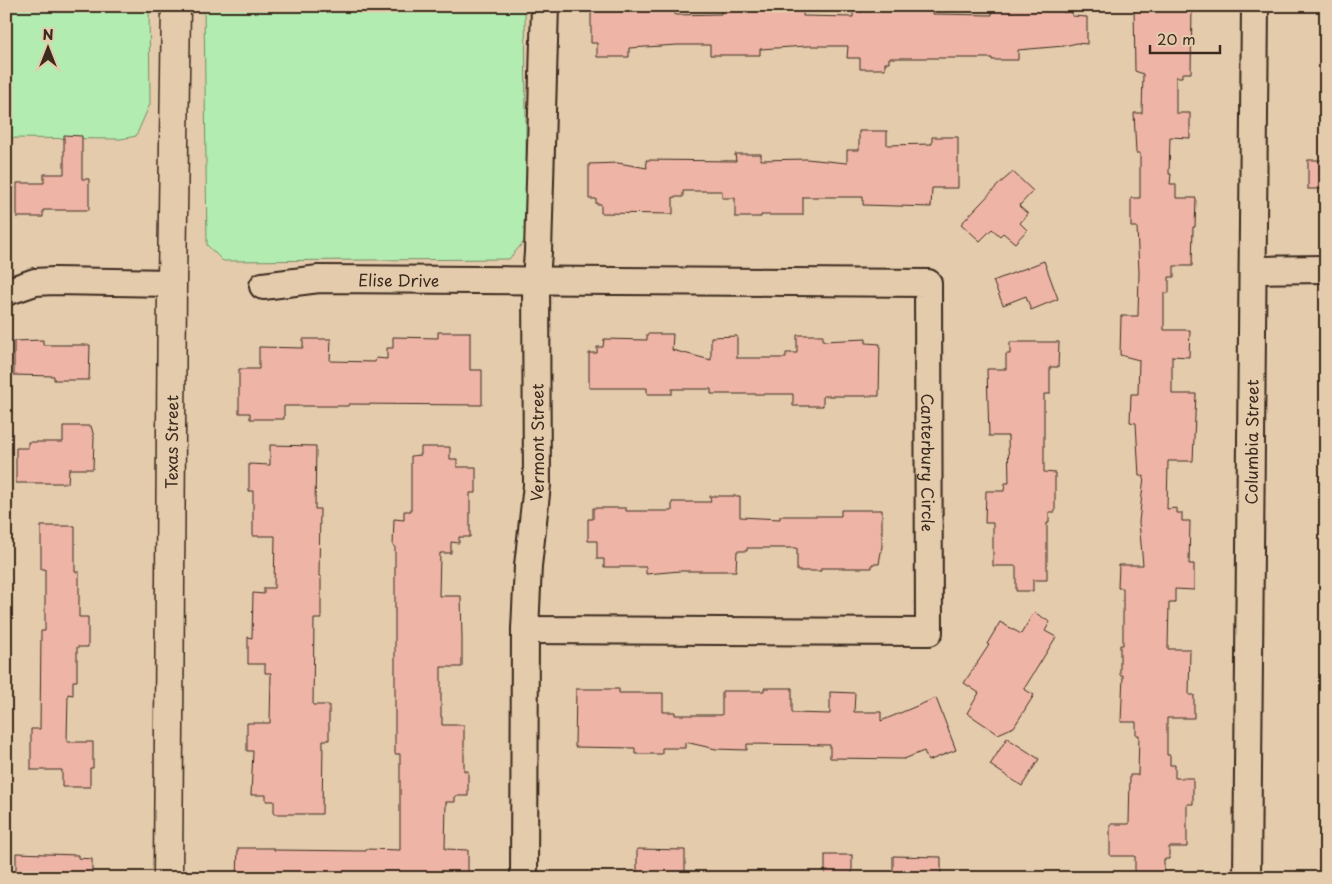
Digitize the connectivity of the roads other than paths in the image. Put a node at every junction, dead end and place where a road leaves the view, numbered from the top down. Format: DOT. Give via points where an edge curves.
graph roads {
  1 [pos="176,6"];
  2 [pos="545,6"];
  3 [pos="1256,6"];
  4 [pos="1326,269"];
  5 [pos="1253,270"];
  6 [pos="536,280"];
  7 [pos="172,283"];
  8 [pos="263,286"];
  9 [pos="6,292"];
  10 [pos="525,630"];
  11 [pos="168,878"];
  12 [pos="524,878"];
  13 [pos="1247,878"];
  1 -- 7 [label="street, Texas Street"];
  2 -- 6 [label="street, Vermont Street"];
  3 -- 5 [label="street, Columbia Street"];
  4 -- 5 [label="street"];
  5 -- 13 [label="street, Columbia Street"];
  6 -- 8 [label="street, Elise Drive" via="319,279"];
  6 -- 10 [label="street, Vermont Street" via="537,485"];
  6 -- 10 [label="street, Canterbury Circle" via="928,283 929,632"];
  7 -- 9 [label="street" via="35,282"];
  7 -- 11 [label="street, Texas Street"];
  10 -- 12 [label="street, Vermont Street"];
}
